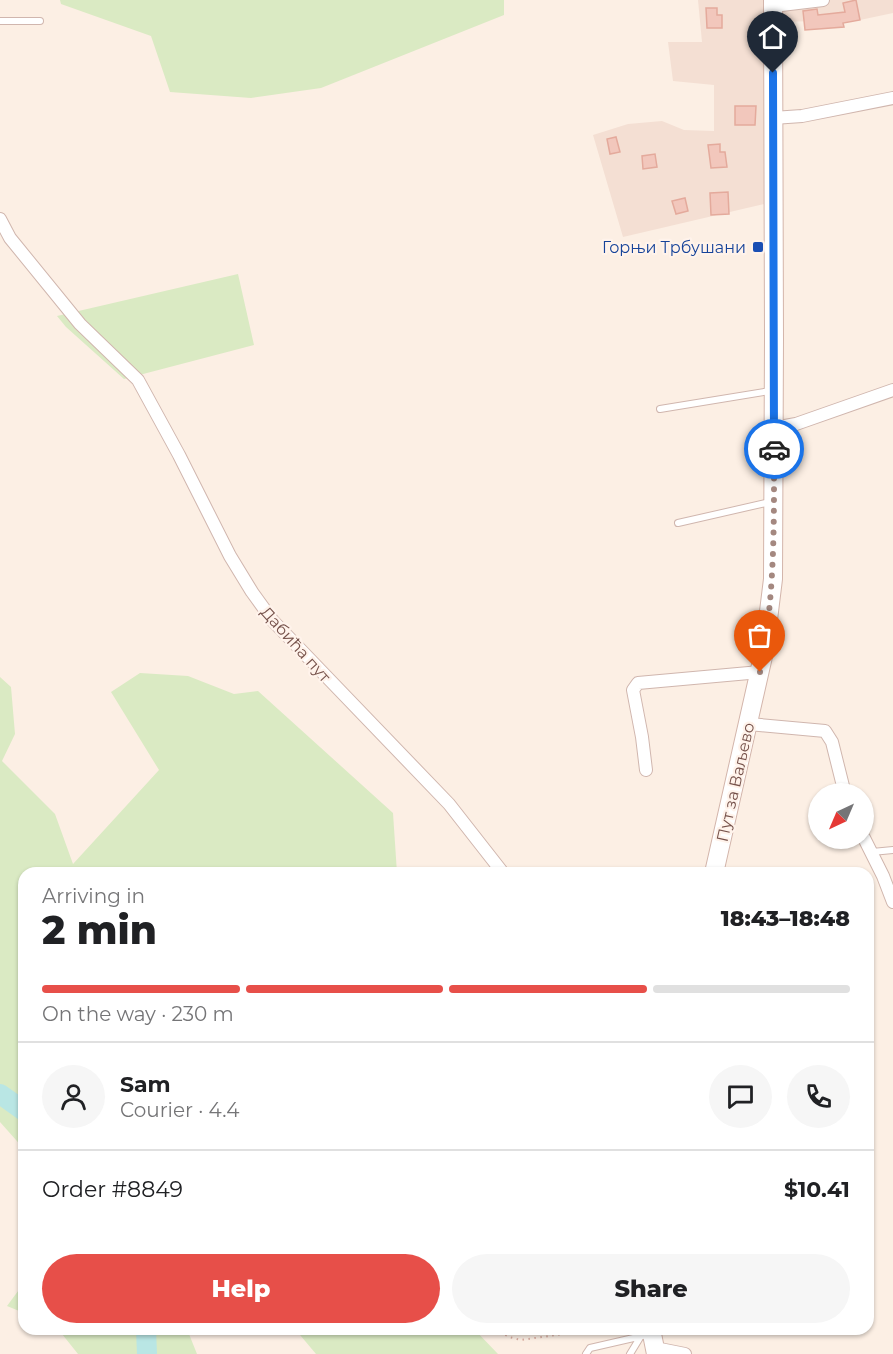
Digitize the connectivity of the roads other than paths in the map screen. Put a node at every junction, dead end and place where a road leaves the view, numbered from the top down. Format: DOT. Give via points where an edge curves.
graph roads {
  1 [pos="823,0"];
  2 [pos="773,3"];
  3 [pos="0,21"];
  4 [pos="40,21"];
  5 [pos="893,98"];
  6 [pos="773,118"];
  7 [pos="0,219"];
  8 [pos="893,390"];
  9 [pos="774,391"];
  10 [pos="660,409"];
  11 [pos="774,428"];
  12 [pos="774,501"];
  13 [pos="678,523"];
  14 [pos="760,672"];
  15 [pos="749,724"];
  16 [pos="646,770"];
  17 [pos="842,783"];
  18 [pos="870,849"];
  19 [pos="893,850"];
  20 [pos="871,852"];
  21 [pos="498,867"];
  22 [pos="715,867"];
  23 [pos="893,903"];
  24 [pos="651,1340"];
  25 [pos="680,1353"];
  26 [pos="586,1354"];
  27 [pos="630,1354"];
  1 -- 2 [label="street"];
  2 -- 6 [label="main road, Пут за Ваљево"];
  3 -- 4 [label="lane"];
  5 -- 6 [label="street"];
  6 -- 9 [label="main road, Пут за Ваљево"];
  7 -- 21 [label="street, Дабића пут" via="10,238 80,324 138,380 230,556 273,621 449,804"];
  8 -- 11 [label="street"];
  9 -- 10 [label="lane"];
  9 -- 11 [label="main road, Пут за Ваљево"];
  11 -- 12 [label="main road, Пут за Ваљево"];
  12 -- 13 [label="lane"];
  12 -- 14 [label="main road, Пут за Ваљево" via="772,586"];
  14 -- 15 [label="main road, Пут за Ваљево"];
  14 -- 16 [label="street" via="638,683 633,690"];
  15 -- 17 [label="street" via="825,730"];
  15 -- 22 [label="main road, Пут за Ваљево"];
  18 -- 20 [label="street"];
  19 -- 20 [label="lane"];
  20 -- 23 [label="street"];
  24 -- 25 [label="street"];
  24 -- 26 [label="lane" via="590,1348"];
  24 -- 27 [label="lane"];
}
